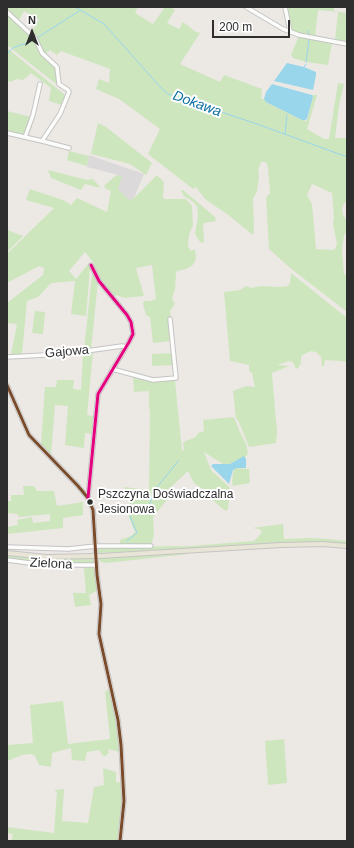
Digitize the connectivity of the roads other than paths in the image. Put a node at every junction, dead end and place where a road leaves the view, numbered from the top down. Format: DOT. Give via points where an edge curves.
graph roads {
  1 [pos="246,7"];
  2 [pos="285,7"];
  3 [pos="7,12"];
  4 [pos="290,32"];
  5 [pos="347,44"];
  6 [pos="40,84"];
  7 [pos="7,133"];
  8 [pos="25,137"];
  9 [pos="42,141"];
  10 [pos="69,148"];
  11 [pos="91,265"];
  12 [pos="170,319"];
  13 [pos="126,347"];
  14 [pos="7,357"];
  15 [pos="112,369"];
  16 [pos="7,385"];
  17 [pos="88,498"];
  18 [pos="7,546"];
  19 [pos="96,546"];
  20 [pos="151,546"];
  21 [pos="347,546"];
  22 [pos="7,554"];
  23 [pos="7,560"];
  24 [pos="96,565"];
  25 [pos="120,841"];
  1 -- 4 [label="street"];
  2 -- 4 [label="street"];
  3 -- 9 [label="street" via="36,39 42,54 56,67 59,84 69,91 60,114"];
  4 -- 5 [label="street"];
  6 -- 8 [label="street"];
  7 -- 8 [label="street"];
  8 -- 9 [label="street"];
  9 -- 10 [label="street"];
  11 -- 13 [label="street" via="99,281 131,322 132,336"];
  12 -- 15 [label="street" via="176,378 153,380"];
  13 -- 14 [label="street, Gajowa"];
  13 -- 15 [label="street"];
  15 -- 17 [label="street" via="97,398"];
  16 -- 17 [label="street" via="29,435"];
  17 -- 19 [label="street" via="94,514"];
  18 -- 19 [label="street" via="68,549"];
  19 -- 20 [label="street"];
  19 -- 24 [label="street"];
  21 -- 22 [label="main road, bridge" via="286,545 100,556 47,557"];
  23 -- 24 [label="street, Zielona"];
  24 -- 25 [label="street" via="101,604 99,634 121,745 124,795"];
}
